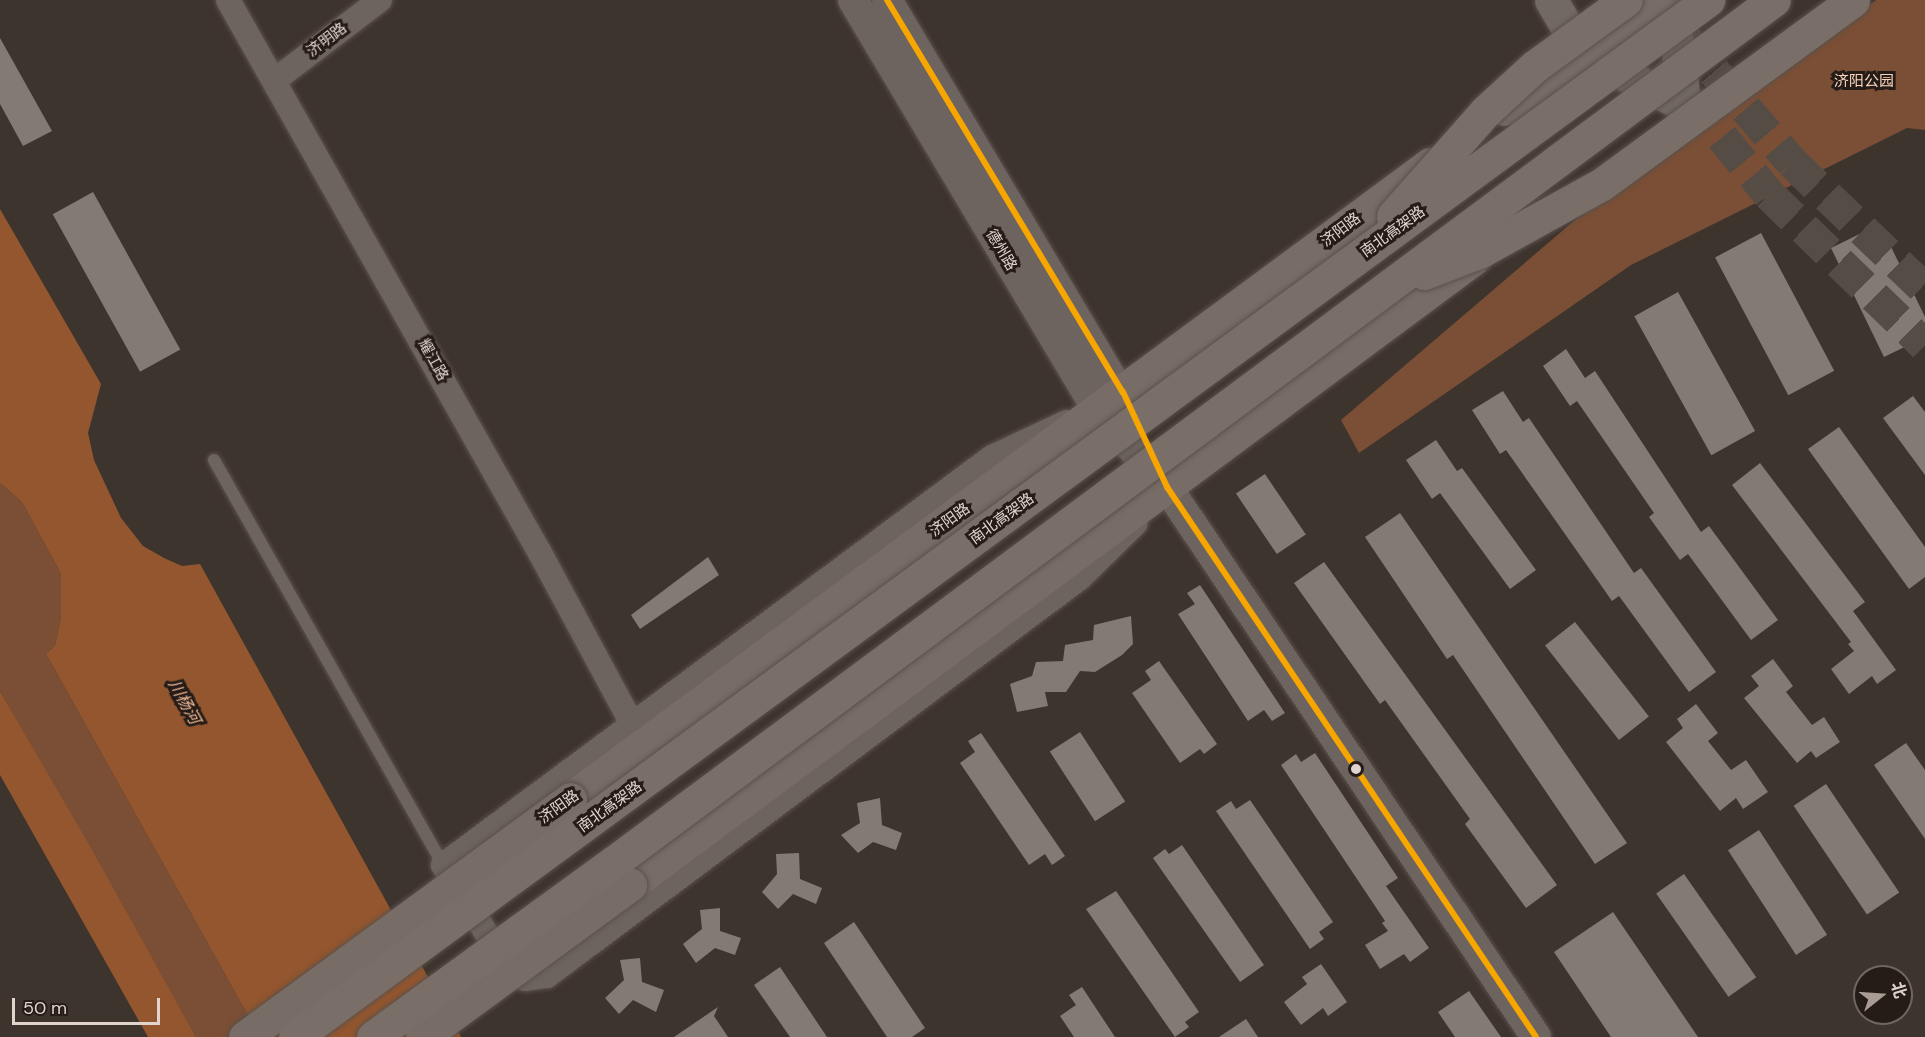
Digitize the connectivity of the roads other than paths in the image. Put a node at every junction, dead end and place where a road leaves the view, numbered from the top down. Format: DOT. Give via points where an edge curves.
graph roads {
  1 [pos="228,0"];
  2 [pos="380,0"];
  3 [pos="853,0"];
  4 [pos="887,0"];
  5 [pos="1540,0"];
  6 [pos="1551,0"];
  7 [pos="1626,0"];
  8 [pos="1654,0"];
  9 [pos="1672,0"];
  10 [pos="1708,0"];
  11 [pos="1774,0"];
  12 [pos="1828,0"];
  13 [pos="1853,0"];
  14 [pos="1582,53"];
  15 [pos="275,80"];
  16 [pos="1684,105"];
  17 [pos="1360,256"];
  18 [pos="1382,290"];
  19 [pos="1110,402"];
  20 [pos="214,460"];
  21 [pos="1167,487"];
  22 [pos="632,724"];
  23 [pos="443,865"];
  24 [pos="245,1037"];
  25 [pos="295,1037"];
  26 [pos="373,1037"];
  27 [pos="422,1037"];
  28 [pos="1536,1037"];
  1 -- 15 [label="street, 耀江路"];
  2 -- 15 [label="street, 济明路"];
  3 -- 19 [label="street, 德州路"];
  4 -- 19 [label="street, 德州路"];
  5 -- 14 [label="street"];
  6 -- 14 [label="main road"];
  7 -- 17 [label="highway, bridge" via="1535,66 1486,111"];
  8 -- 14 [label="main road, 济阳路"];
  9 -- 16 [label="main road"];
  10 -- 17 [label="highway, 南北高架路, bridge"];
  11 -- 18 [label="highway, bridge"];
  12 -- 16 [label="main road"];
  13 -- 18 [label="highway, bridge" via="1602,184 1481,251"];
  14 -- 16 [label="main road"];
  14 -- 19 [label="main road, 济阳路"];
  15 -- 22 [label="street, 耀江路"];
  16 -- 21 [label="main road"];
  17 -- 25 [label="highway, 南北高架路, bridge"];
  18 -- 26 [label="highway, bridge" via="624,855"];
  19 -- 21 [label="street, 德州路"];
  19 -- 22 [label="street" via="992,457"];
  19 -- 24 [label="main road, 济阳路, bridge"];
  20 -- 23 [label="lane"];
  21 -- 23 [label="street" via="1126,536 1080,578 547,976 525,979 507,966"];
  21 -- 27 [label="main road, bridge"];
  21 -- 28 [label="street, 德州路"];
  22 -- 23 [label="street"];
}
